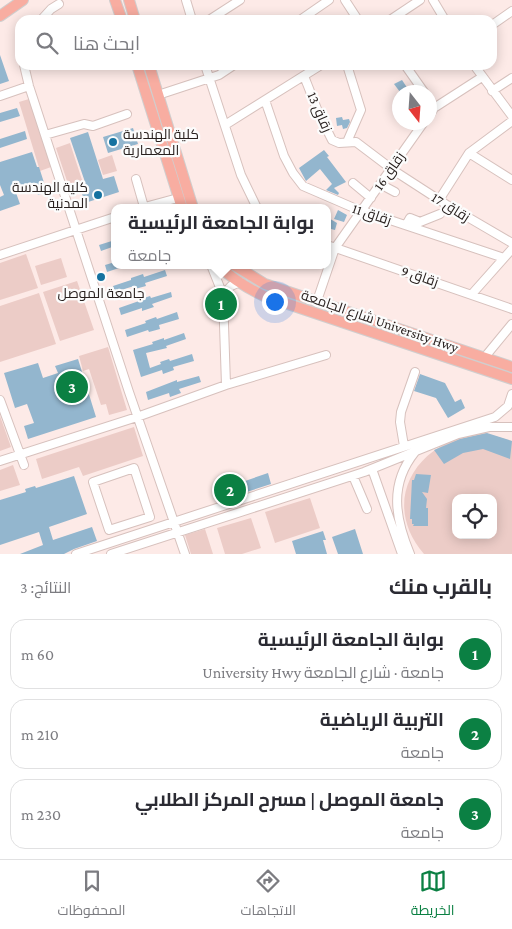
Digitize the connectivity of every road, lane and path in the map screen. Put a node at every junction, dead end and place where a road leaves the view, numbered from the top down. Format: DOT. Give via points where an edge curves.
graph roads {
  1 [pos="23,0"];
  2 [pos="115,0"];
  3 [pos="129,0"];
  4 [pos="186,0"];
  5 [pos="240,0"];
  6 [pos="329,0"];
  7 [pos="345,0"];
  8 [pos="420,0"];
  9 [pos="432,0"];
  10 [pos="59,4"];
  11 [pos="512,12"];
  12 [pos="46,15"];
  13 [pos="120,15"];
  14 [pos="134,15"];
  15 [pos="190,15"];
  16 [pos="217,15"];
  17 [pos="307,15"];
  18 [pos="355,15"];
  19 [pos="398,15"];
  20 [pos="442,15"];
  21 [pos="0,16"];
  22 [pos="497,22"];
  23 [pos="25,70"];
  24 [pos="139,70"];
  25 [pos="150,70"];
  26 [pos="207,70"];
  27 [pos="226,70"];
  28 [pos="313,70"];
  29 [pos="349,70"];
  30 [pos="409,70"];
  31 [pos="477,70"];
  32 [pos="304,76"];
  33 [pos="482,77"];
  34 [pos="209,78"];
  35 [pos="512,78"];
  36 [pos="419,85"];
  37 [pos="29,86"];
  38 [pos="492,91"];
  39 [pos="158,95"];
  40 [pos="0,96"];
  41 [pos="265,100"];
  42 [pos="437,108"];
  43 [pos="127,114"];
  44 [pos="512,116"];
  45 [pos="512,121"];
  46 [pos="225,124"];
  47 [pos="418,130"];
  48 [pos="45,136"];
  49 [pos="347,142"];
  50 [pos="469,153"];
  51 [pos="391,168"];
  52 [pos="136,179"];
  53 [pos="512,180"];
  54 [pos="353,183"];
  55 [pos="380,184"];
  56 [pos="395,192"];
  57 [pos="371,198"];
  58 [pos="439,200"];
  59 [pos="180,203"];
  60 [pos="142,204"];
  61 [pos="192,204"];
  62 [pos="255,204"];
  63 [pos="362,211"];
  64 [pos="440,214"];
  65 [pos="111,218"];
  66 [pos="406,225"];
  67 [pos="76,230"];
  68 [pos="512,243"];
  69 [pos="331,247"];
  70 [pos="512,249"];
  71 [pos="0,255"];
  72 [pos="504,258"];
  73 [pos="213,269"];
  74 [pos="223,269"];
  75 [pos="241,269"];
  76 [pos="325,269"];
  77 [pos="240,282"];
  78 [pos="472,294"];
  79 [pos="223,295"];
  80 [pos="317,301"];
  81 [pos="512,309"];
  82 [pos="512,324"];
  83 [pos="451,347"];
  84 [pos="326,355"];
  85 [pos="446,358"];
  86 [pos="484,358"];
  87 [pos="512,367"];
  88 [pos="415,372"];
  89 [pos="512,379"];
  90 [pos="226,385"];
  91 [pos="512,394"];
  92 [pos="0,400"];
  93 [pos="137,417"];
  94 [pos="488,423"];
  95 [pos="512,427"];
  96 [pos="413,444"];
  97 [pos="404,446"];
  98 [pos="416,452"];
  99 [pos="20,455"];
  100 [pos="0,462"];
  101 [pos="24,466"];
  102 [pos="372,469"];
  103 [pos="353,476"];
  104 [pos="290,484"];
  105 [pos="294,496"];
  106 [pos="368,509"];
  107 [pos="150,516"];
  108 [pos="173,521"];
  109 [pos="154,528"];
  110 [pos="177,533"];
  111 [pos="76,554"];
  112 [pos="111,554"];
  113 [pos="185,554"];
  114 [pos="402,554"];
  115 [pos="410,554"];
  1 -- 21 [label="main road"];
  2 -- 13 [label="main road"];
  3 -- 14 [label="main road"];
  4 -- 15 [label="street"];
  5 -- 16 [label="street"];
  6 -- 17 [label="street"];
  7 -- 18 [label="street"];
  8 -- 19 [label="street"];
  9 -- 20 [label="street"];
  10 -- 12 [label="street"];
  11 -- 22 [label="street"];
  23 -- 37 [label="street"];
  24 -- 59 [label="main road"];
  25 -- 39 [label="main road"];
  26 -- 34 [label="street"];
  27 -- 34 [label="street"];
  28 -- 32 [label="street"];
  29 -- 49 [label="street" via="361,110"];
  30 -- 36 [label="street"];
  31 -- 33 [label="street"];
  32 -- 41 [label="street"];
  32 -- 49 [label="street, زقاق 13" via="332,140"];
  33 -- 38 [label="street"];
  33 -- 42 [label="street"];
  34 -- 39 [label="street"];
  34 -- 46 [label="street"];
  35 -- 38 [label="street"];
  37 -- 40 [label="street"];
  37 -- 48 [label="street"];
  38 -- 44 [label="street"];
  39 -- 61 [label="main road"];
  41 -- 46 [label="street"];
  41 -- 63 [label="street, زقاق 11" via="284,156 301,185"];
  43 -- 48 [label="street" via="93,126 84,124"];
  45 -- 50 [label="street"];
  46 -- 62 [label="street" via="241,175"];
  47 -- 51 [label="street, زقاق 16"];
  48 -- 67 [label="street"];
  49 -- 51 [label="street, زقاق 13" via="356,142"];
  50 -- 53 [label="street"];
  50 -- 58 [label="street"];
  51 -- 55 [label="street, زقاق 16"];
  51 -- 58 [label="street, زقاق 17"];
  52 -- 60 [label="street"];
  54 -- 57 [label="street"];
  55 -- 56 [label="street"];
  55 -- 57 [label="street, زقاق 16"];
  57 -- 63 [label="street, زقاق 16"];
  58 -- 68 [label="street, زقاق 17"];
  63 -- 66 [label="street, زقاق 11"];
  63 -- 69 [label="street, زقاق 16"];
  64 -- 66 [label="street" via="420,222 410,218"];
  65 -- 67 [label="street"];
  66 -- 72 [label="street, زقاق 11"];
  67 -- 71 [label="street"];
  67 -- 93 [label="street"];
  69 -- 78 [label="street, زقاق 9"];
  70 -- 72 [label="street"];
  72 -- 78 [label="street"];
  73 -- 79 [label="street"];
  74 -- 77 [label="main road, شارع الجامعة University Hwy"];
  75 -- 80 [label="main road, شارع الجامعة University Hwy" via="265,284"];
  76 -- 80 [label="street, زقاق 16"];
  77 -- 79 [label="street"];
  77 -- 85 [label="main road, شارع الجامعة University Hwy" via="264,296"];
  78 -- 81 [label="street, زقاق 9"];
  79 -- 90 [label="street"];
  80 -- 83 [label="main road, شارع الجامعة University Hwy"];
  82 -- 86 [label="street"];
  83 -- 85 [label="main road"];
  83 -- 86 [label="main road, شارع الجامعة University Hwy"];
  84 -- 90 [label="street"];
  85 -- 89 [label="main road, شارع الجامعة University Hwy"];
  86 -- 87 [label="main road, شارع الجامعة University Hwy"];
  88 -- 97 [label="street" via="401,412"];
  90 -- 93 [label="street"];
  91 -- 94 [label="street" via="510,403"];
  92 -- 99 [label="street"];
  93 -- 99 [label="street"];
  93 -- 108 [label="street"];
  94 -- 95 [label="street"];
  94 -- 96 [label="street"];
  94 -- 98 [label="street"];
  96 -- 97 [label="street"];
  96 -- 98 [label="street"];
  97 -- 104 [label="street"];
  98 -- 102 [label="street"];
  98 -- 115 [label="street" via="401,475 397,493 400,524"];
  99 -- 100 [label="street"];
  99 -- 101 [label="street"];
  102 -- 103 [label="street"];
  102 -- 114 [label="street"];
  103 -- 105 [label="street"];
  103 -- 106 [label="street"];
  104 -- 105 [label="street"];
  104 -- 108 [label="street"];
  105 -- 110 [label="street"];
  107 -- 107 [label="street" via="134,468 93,482 109,530"];
  107 -- 109 [label="street"];
  108 -- 109 [label="street"];
  108 -- 110 [label="street"];
  109 -- 111 [label="street"];
  110 -- 112 [label="street"];
  110 -- 113 [label="street"];
}
